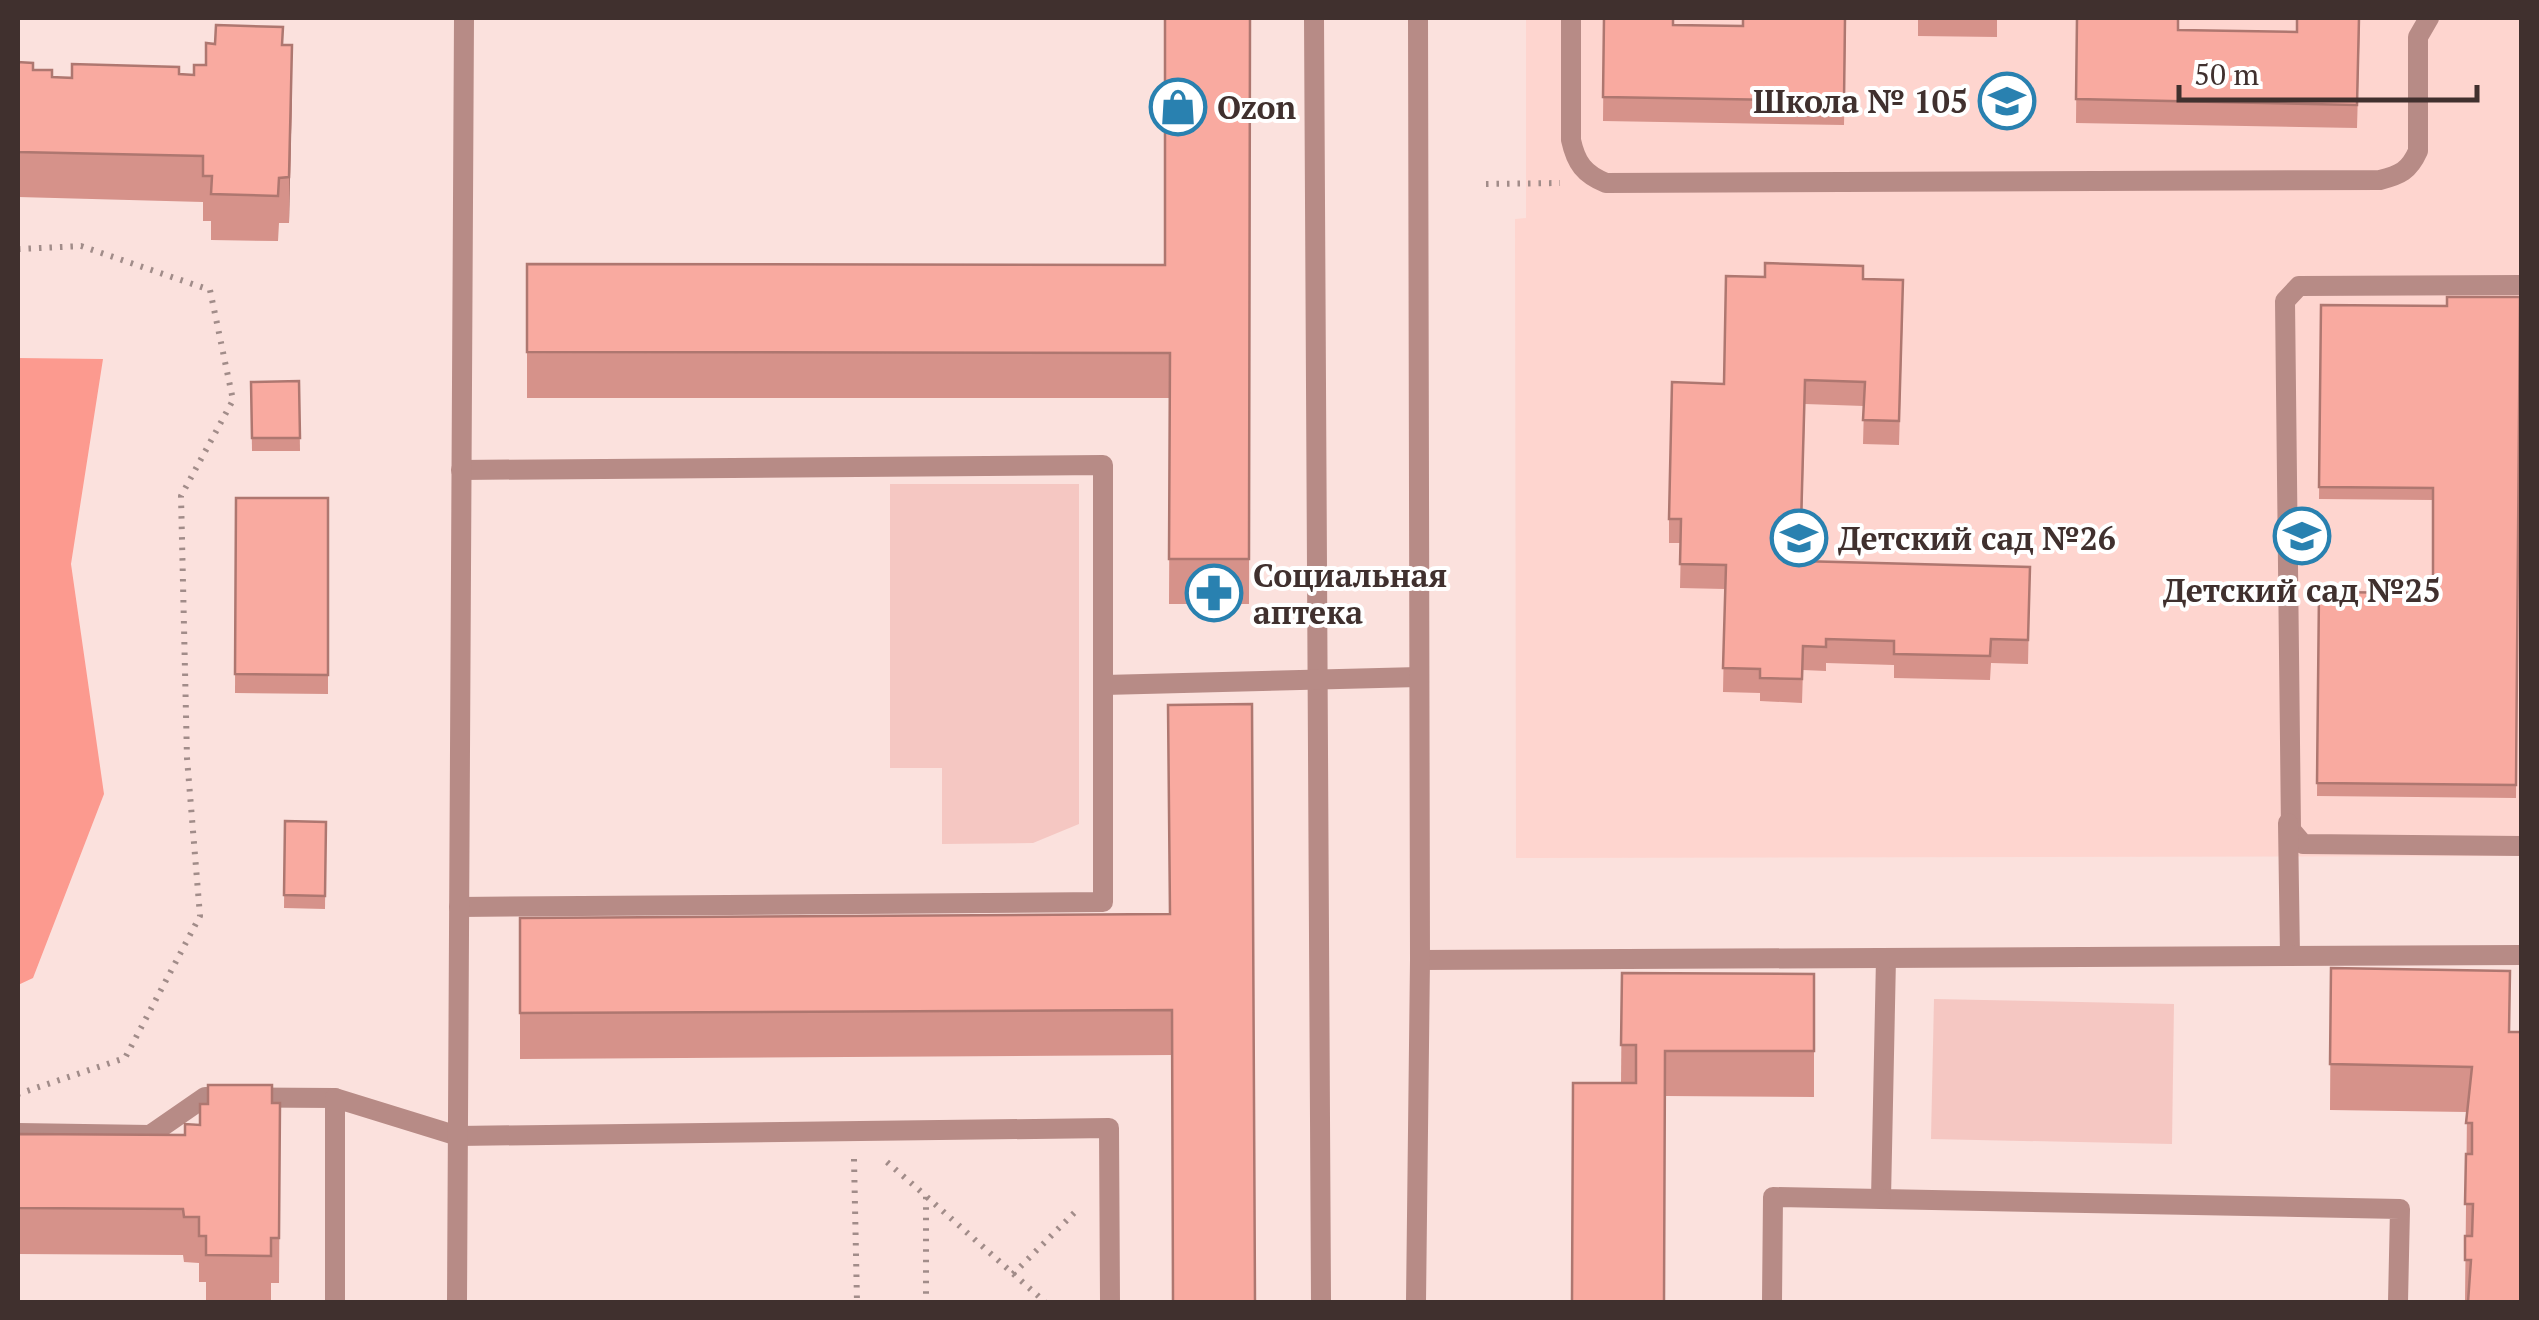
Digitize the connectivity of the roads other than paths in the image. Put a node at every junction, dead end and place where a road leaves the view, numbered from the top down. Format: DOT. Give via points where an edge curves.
graph roads {
  1 [pos="464,18"];
  2 [pos="1314,18"];
  3 [pos="1418,18"];
  4 [pos="1571,18"];
  5 [pos="2429,18"];
  6 [pos="2522,285"];
  7 [pos="461,470"];
  8 [pos="1419,677"];
  9 [pos="1318,680"];
  10 [pos="1104,685"];
  11 [pos="2288,810"];
  12 [pos="2522,846"];
  13 [pos="459,907"];
  14 [pos="2522,955"];
  15 [pos="2290,956"];
  16 [pos="1886,958"];
  17 [pos="1420,960"];
  18 [pos="336,1098"];
  19 [pos="18,1134"];
  20 [pos="458,1136"];
  21 [pos="1881,1200"];
  22 [pos="335,1302"];
  23 [pos="457,1302"];
  24 [pos="1110,1302"];
  25 [pos="1321,1302"];
  26 [pos="1416,1302"];
  27 [pos="1772,1302"];
  28 [pos="2398,1302"];
  1 -- 7 [label="street"];
  2 -- 9 [label="street"];
  3 -- 8 [label="street"];
  4 -- 5 [label="street" via="1575,160 1606,184 2400,176 2418,151 2418,37"];
  6 -- 11 [label="street" via="2298,286 2285,301"];
  7 -- 10 [label="street" via="1103,464"];
  7 -- 13 [label="street"];
  8 -- 9 [label="street"];
  8 -- 17 [label="street"];
  9 -- 10 [label="street"];
  9 -- 25 [label="street"];
  10 -- 13 [label="street" via="1103,902"];
  11 -- 12 [label="street" via="2291,830 2303,844"];
  11 -- 15 [label="street"];
  13 -- 20 [label="street"];
  14 -- 15 [label="street"];
  15 -- 16 [label="street"];
  16 -- 17 [label="street"];
  16 -- 21 [label="street"];
  17 -- 26 [label="street"];
  18 -- 19 [label="street" via="205,1097 150,1135"];
  18 -- 20 [label="street"];
  18 -- 22 [label="street"];
  20 -- 23 [label="street"];
  20 -- 24 [label="street" via="1109,1128"];
  21 -- 27 [label="street" via="1774,1197"];
  21 -- 28 [label="street" via="2400,1209"];
}
